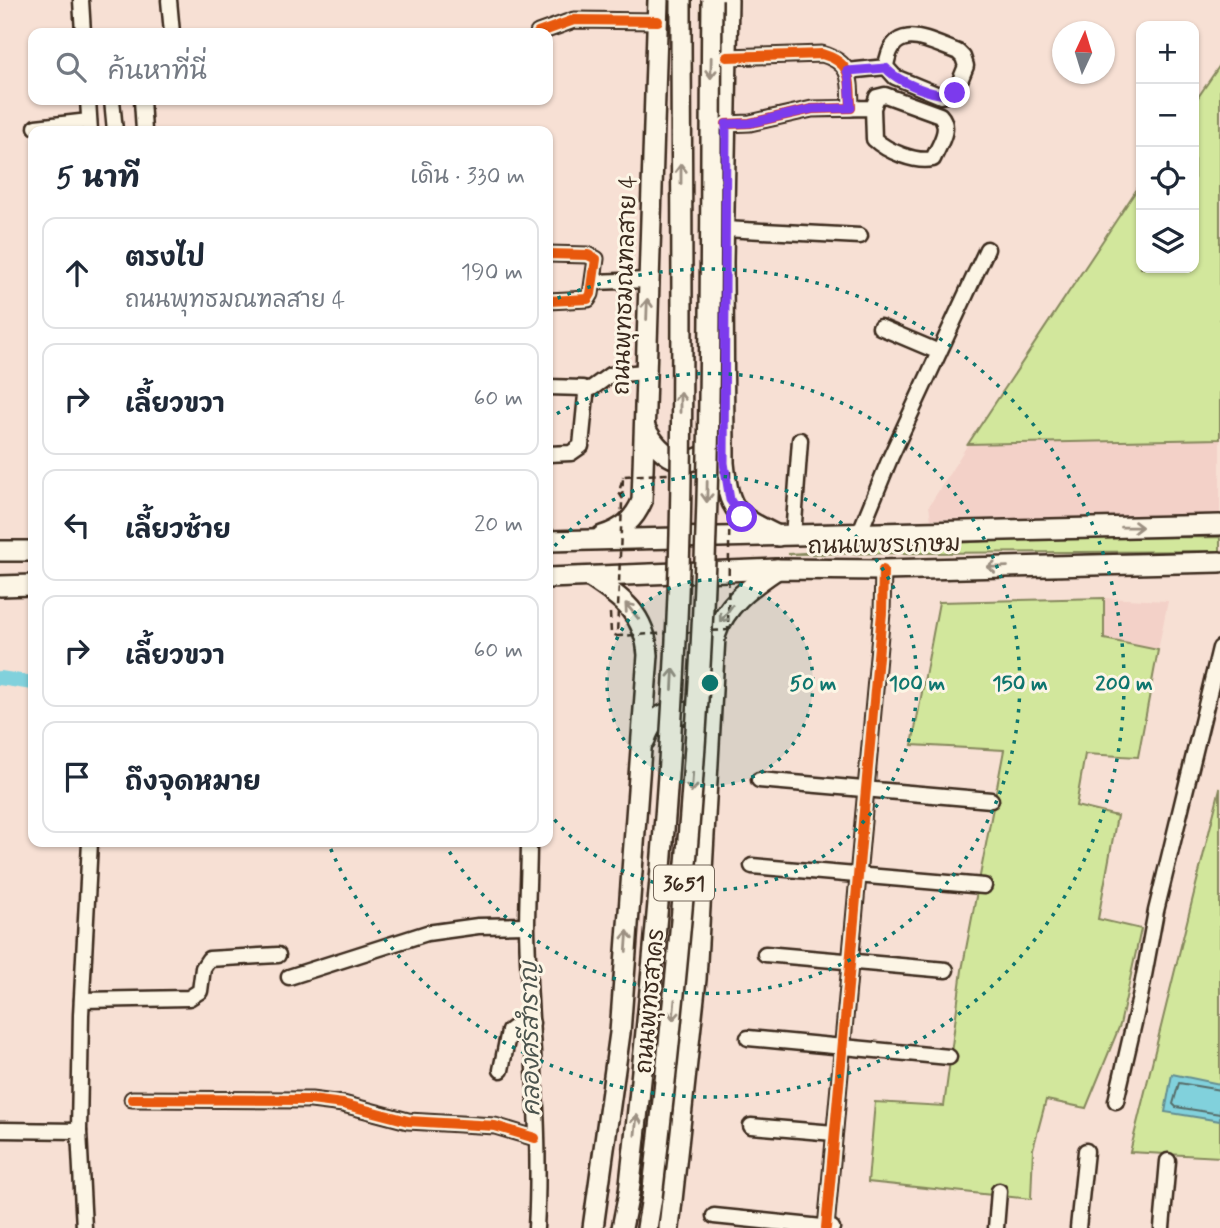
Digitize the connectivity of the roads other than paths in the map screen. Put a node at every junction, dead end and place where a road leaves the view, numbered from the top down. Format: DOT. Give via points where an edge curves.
graph roads {
  1 [pos="80,0"];
  2 [pos="169,0"];
  3 [pos="658,0"];
  4 [pos="681,0"];
  5 [pos="712,0"];
  6 [pos="728,0"];
  7 [pos="657,21"];
  8 [pos="83,28"];
  9 [pos="172,28"];
  10 [pos="551,28"];
  11 [pos="727,57"];
  12 [pos="886,68"];
  13 [pos="847,71"];
  14 [pos="88,105"];
  15 [pos="112,105"];
  16 [pos="142,105"];
  17 [pos="851,108"];
  18 [pos="873,108"];
  19 [pos="726,124"];
  20 [pos="90,126"];
  21 [pos="115,126"];
  22 [pos="144,126"];
  23 [pos="724,229"];
  24 [pos="860,236"];
  25 [pos="987,249"];
  26 [pos="553,254"];
  27 [pos="648,280"];
  28 [pos="594,282"];
  29 [pos="553,300"];
  30 [pos="880,327"];
  31 [pos="939,352"];
  32 [pos="645,372"];
  33 [pos="553,387"];
  34 [pos="585,390"];
  35 [pos="645,426"];
  36 [pos="723,430"];
  37 [pos="800,440"];
  38 [pos="553,454"];
  39 [pos="1220,525"];
  40 [pos="859,534"];
  41 [pos="787,537"];
  42 [pos="588,540"];
  43 [pos="553,541"];
  44 [pos="0,551"];
  45 [pos="28,551"];
  46 [pos="1220,562"];
  47 [pos="777,569"];
  48 [pos="883,570"];
  49 [pos="590,577"];
  50 [pos="553,578"];
  51 [pos="28,585"];
  52 [pos="0,586"];
  53 [pos="1220,648"];
  54 [pos="642,748"];
  55 [pos="709,756"];
  56 [pos="759,780"];
  57 [pos="865,789"];
  58 [pos="991,800"];
  59 [pos="90,847"];
  60 [pos="529,847"];
  61 [pos="752,866"];
  62 [pos="857,876"];
  63 [pos="985,886"];
  64 [pos="527,925"];
  65 [pos="765,954"];
  66 [pos="278,955"];
  67 [pos="850,960"];
  68 [pos="946,970"];
  69 [pos="289,978"];
  70 [pos="82,1000"];
  71 [pos="532,1023"];
  72 [pos="748,1038"];
  73 [pos="843,1047"];
  74 [pos="949,1057"];
  75 [pos="501,1070"];
  76 [pos="132,1098"];
  77 [pos="1116,1101"];
  78 [pos="751,1126"];
  79 [pos="0,1130"];
  80 [pos="79,1131"];
  81 [pos="834,1133"];
  82 [pos="536,1138"];
  83 [pos="1086,1151"];
  84 [pos="1168,1161"];
  85 [pos="999,1191"];
  86 [pos="715,1216"];
  87 [pos="83,1228"];
  88 [pos="536,1228"];
  89 [pos="593,1228"];
  90 [pos="622,1228"];
  91 [pos="647,1228"];
  92 [pos="669,1228"];
  93 [pos="828,1228"];
  94 [pos="996,1228"];
  95 [pos="1078,1228"];
  96 [pos="1162,1228"];
  1 -- 8 [label="street"];
  2 -- 9 [label="street"];
  3 -- 7 [label="main road, ถนนพุทธมณฑลสาย 4"];
  90 -- 4 [label="main road, ถนนพุทธสาคร / 3651, one-way, bridge" via="658,897 671,722 678,568"];
  5 -- 91 [label="main road, ถนนพุทธสาคร / 3651, one-way, bridge" via="698,693 677,974"];
  6 -- 11 [label="main road"];
  7 -- 10 [label="street" via="574,19"];
  7 -- 27 [label="main road, ถนนพุทธมณฑลสาย 4"];
  11 -- 13 [label="street" via="822,54 835,58"];
  11 -- 19 [label="main road"];
  12 -- 12 [label="street" via="892,46 914,36 958,52 966,66 955,93 948,96 895,77"];
  12 -- 13 [label="street"];
  13 -- 17 [label="street"];
  14 -- 20 [label="street"];
  15 -- 21 [label="street"];
  16 -- 22 [label="street"];
  17 -- 18 [label="street"];
  17 -- 19 [label="street" via="812,109"];
  18 -- 18 [label="street" via="874,139 915,159 933,159 946,126 940,115 885,95 877,97"];
  19 -- 23 [label="main road"];
  23 -- 24 [label="street"];
  23 -- 36 [label="main road"];
  25 -- 31 [label="street"];
  26 -- 28 [label="street" via="592,256 596,259"];
  27 -- 28 [label="street"];
  32 -- 27 [label="main road, ถนนพุทธมณฑลสาย 4, one-way"];
  28 -- 29 [label="street" via="588,299"];
  30 -- 31 [label="street"];
  31 -- 40 [label="street"];
  32 -- 34 [label="street" via="610,375"];
  32 -- 35 [label="main road, ถนนพุทธมณฑลสาย 4"];
  33 -- 34 [label="street"];
  34 -- 38 [label="street" via="581,446 571,453"];
  35 -- 36 [label="main road" via="660,451 687,461 709,452"];
  35 -- 42 [label="main road, ถนนพุทธมณฑลสาย 4" via="642,500 637,512 614,532"];
  36 -- 41 [label="main road" via="730,500 742,517"];
  37 -- 41 [label="street"];
  40 -- 39 [label="main road, ถนนเพชรเกษม, one-way"];
  40 -- 41 [label="main road, ถนนเพชรเกษม"];
  41 -- 42 [label="main road, ถนนเพชรเกษม"];
  42 -- 43 [label="main road, ถนนเพชรเกษม"];
  44 -- 45 [label="main road"];
  46 -- 48 [label="main road, ถนนเพชรเกษม, one-way"];
  47 -- 48 [label="main road, ถนนเพชรเกษม"];
  47 -- 49 [label="main road, ถนนเพชรเกษม"];
  47 -- 55 [label="main road, one-way" via="739,597 720,622 715,636"];
  48 -- 57 [label="street"];
  49 -- 50 [label="main road, ถนนเพชรเกษม"];
  54 -- 49 [label="main road, one-way" via="646,638 625,602"];
  51 -- 52 [label="main road"];
  53 -- 77 [label="street"];
  54 -- 55 [label="main road" via="658,717 676,712 698,722"];
  89 -- 54 [label="main road, one-way" via="620,1033"];
  55 -- 92 [label="main road" via="696,979"];
  56 -- 57 [label="street"];
  57 -- 58 [label="street"];
  57 -- 62 [label="street"];
  59 -- 70 [label="street"];
  60 -- 64 [label="street"];
  61 -- 62 [label="street"];
  62 -- 63 [label="street"];
  62 -- 67 [label="street"];
  64 -- 69 [label="street" via="426,933"];
  64 -- 71 [label="street"];
  65 -- 67 [label="street"];
  66 -- 70 [label="street" via="209,959 200,991 189,998"];
  67 -- 68 [label="street"];
  67 -- 73 [label="street"];
  70 -- 80 [label="street"];
  71 -- 75 [label="street" via="509,1031"];
  71 -- 82 [label="street"];
  72 -- 73 [label="street"];
  73 -- 74 [label="street"];
  73 -- 81 [label="street"];
  76 -- 82 [label="street" via="312,1100 408,1121 495,1126"];
  78 -- 81 [label="street"];
  79 -- 80 [label="street"];
  80 -- 87 [label="street"];
  81 -- 93 [label="street"];
  82 -- 88 [label="street"];
  83 -- 95 [label="street"];
  84 -- 96 [label="street"];
  85 -- 94 [label="street"];
  86 -- 93 [label="street"];
}
